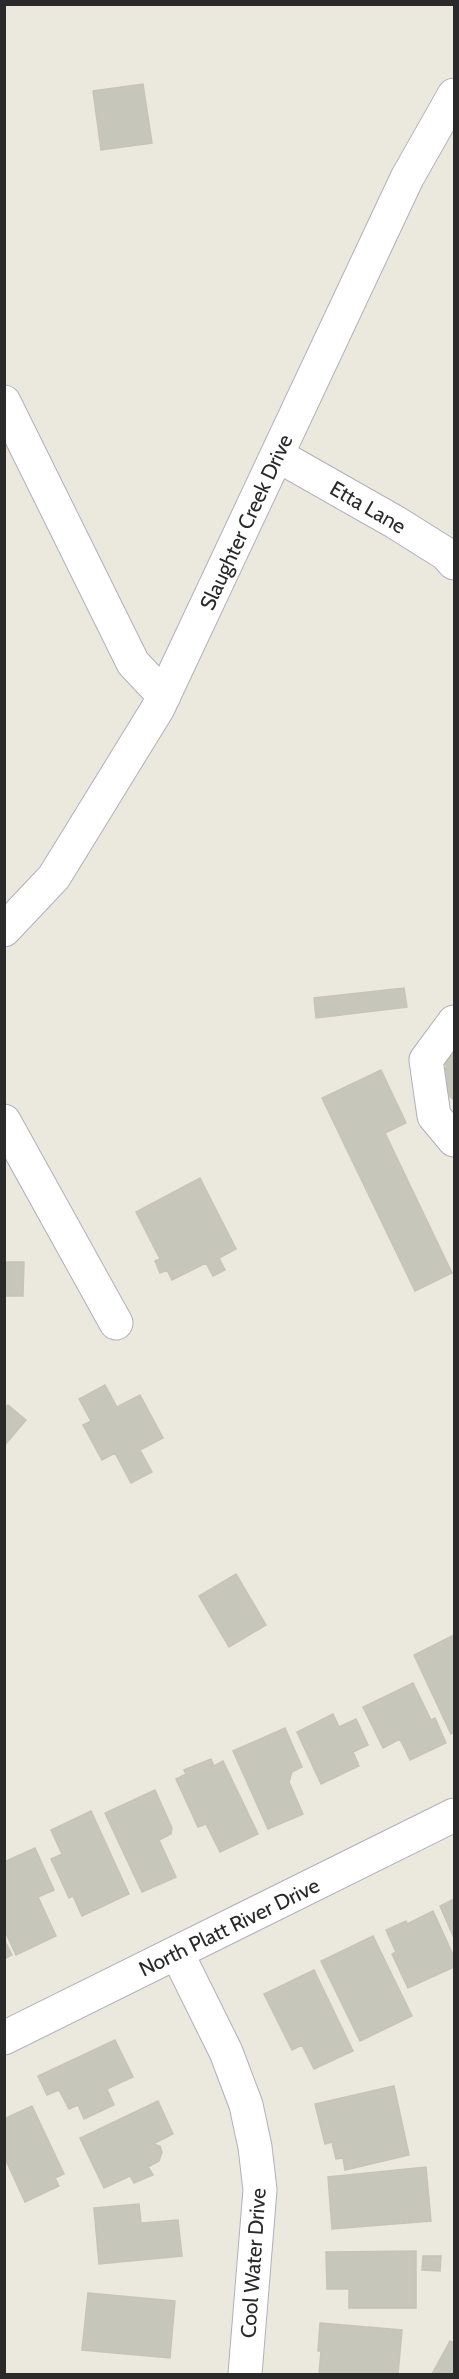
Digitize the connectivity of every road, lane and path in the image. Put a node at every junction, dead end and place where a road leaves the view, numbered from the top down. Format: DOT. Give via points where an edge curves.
graph roads {
  1 [pos="454,94"];
  2 [pos="4,402"];
  3 [pos="278,455"];
  4 [pos="454,563"];
  5 [pos="164,696"];
  6 [pos="4,930"];
  7 [pos="454,1022"];
  8 [pos="4,1120"];
  9 [pos="454,1140"];
  10 [pos="116,1323"];
  11 [pos="454,1815"];
  12 [pos="177,1953"];
  13 [pos="4,2038"];
  14 [pos="244,2374"];
  1 -- 3 [label="street, Slaughter Creek Drive" via="407,178"];
  2 -- 5 [label="street" via="134,663"];
  3 -- 4 [label="street, Etta Lane" via="395,522"];
  3 -- 5 [label="street, Slaughter Creek Drive"];
  5 -- 6 [label="street, Slaughter Creek Drive" via="54,877"];
  7 -- 9 [label="street" via="426,1060 434,1116"];
  8 -- 10 [label="street"];
  11 -- 12 [label="street, North Platt River Drive"];
  12 -- 13 [label="street, North Platt River Drive"];
  12 -- 14 [label="street, Cool Water Drive" via="226,2052 246,2104 255,2147 260,2190"];
}
